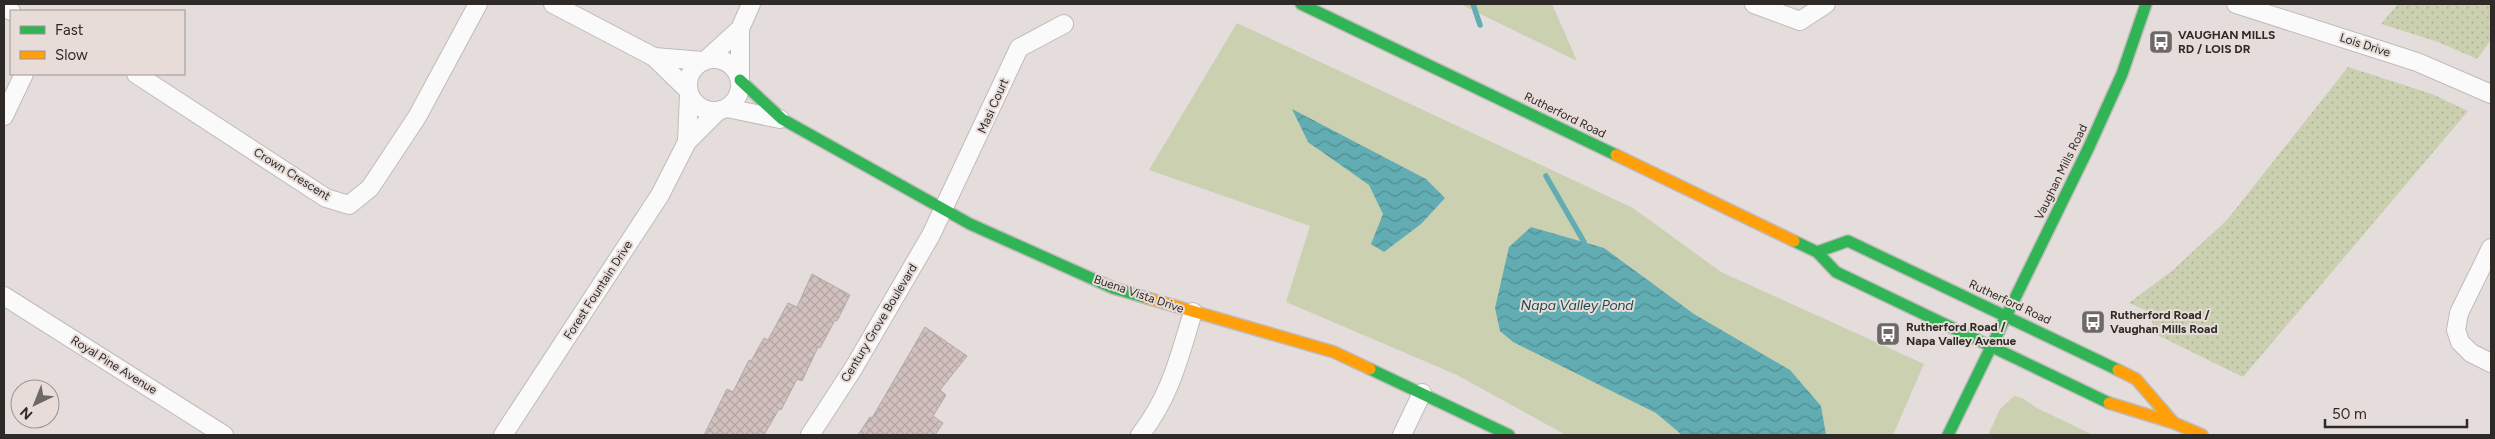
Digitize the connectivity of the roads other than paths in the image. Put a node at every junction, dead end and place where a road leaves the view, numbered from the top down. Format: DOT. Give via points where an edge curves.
graph roads {
  1 [pos="478,4"];
  2 [pos="553,4"];
  3 [pos="751,4"];
  4 [pos="1301,4"];
  5 [pos="1754,4"];
  6 [pos="1826,4"];
  7 [pos="2146,4"];
  8 [pos="2236,4"];
  9 [pos="1064,24"];
  10 [pos="740,29"];
  11 [pos="654,57"];
  12 [pos="704,60"];
  13 [pos="24,75"];
  14 [pos="138,75"];
  15 [pos="740,79"];
  16 [pos="689,92"];
  17 [pos="2491,94"];
  18 [pos="722,110"];
  19 [pos="4,116"];
  20 [pos="782,119"];
  21 [pos="687,142"];
  22 [pos="944,209"];
  23 [pos="2491,248"];
  24 [pos="1817,252"];
  25 [pos="4,296"];
  26 [pos="1193,312"];
  27 [pos="2006,316"];
  28 [pos="1991,347"];
  29 [pos="2491,363"];
  30 [pos="1422,393"];
  31 [pos="2174,423"];
  32 [pos="224,435"];
  33 [pos="503,435"];
  34 [pos="810,435"];
  35 [pos="1140,435"];
  36 [pos="1402,435"];
  37 [pos="1509,435"];
  38 [pos="1948,435"];
  39 [pos="2202,435"];
  1 -- 14 [label="street, Crown Crescent" via="417,117 370,188 350,205 326,198"];
  2 -- 11 [label="street"];
  3 -- 10 [label="street"];
  4 -- 24 [label="main road, Rutherford Road"];
  5 -- 6 [label="street" via="1800,21"];
  7 -- 27 [label="main road, Vaughan Mills Road" via="2112,96"];
  8 -- 17 [label="street, Lois Drive" via="2417,62"];
  9 -- 22 [label="street, Masi Court" via="1019,48"];
  10 -- 12 [label="street"];
  10 -- 15 [label="street"];
  11 -- 12 [label="street"];
  11 -- 16 [label="street"];
  12 -- 15 [label="street" via="718,58 725,61 732,65"];
  12 -- 16 [label="street" via="692,71"];
  13 -- 19 [label="street"];
  15 -- 18 [label="street" via="739,96"];
  15 -- 20 [label="main road, Buena Vista Drive"];
  16 -- 18 [label="street" via="703,109"];
  16 -- 21 [label="street, Forest Fountain Drive"];
  18 -- 20 [label="street, Buena Vista Drive"];
  18 -- 21 [label="street, Forest Fountain Drive"];
  20 -- 22 [label="main road, Buena Vista Drive"];
  21 -- 33 [label="street, Forest Fountain Drive" via="660,195"];
  22 -- 26 [label="main road, Buena Vista Drive" via="970,224 1113,288"];
  22 -- 34 [label="street, Century Grove Boulevard" via="853,369"];
  23 -- 29 [label="street" via="2459,313 2456,330 2460,342 2470,353"];
  24 -- 27 [label="main road, Rutherford Road" via="1848,241"];
  24 -- 28 [label="main road, Rutherford Road" via="1836,272"];
  25 -- 32 [label="street, Royal Pine Avenue"];
  26 -- 30 [label="main road, Buena Vista Drive" via="1334,352"];
  26 -- 35 [label="street" via="1167,394"];
  27 -- 28 [label="main road, Vaughan Mills Road"];
  27 -- 31 [label="main road, Rutherford Road" via="2136,379"];
  28 -- 31 [label="main road, Rutherford Road" via="2119,408"];
  28 -- 38 [label="main road, Vaughan Mills Road"];
  30 -- 36 [label="street"];
  30 -- 37 [label="main road, Buena Vista Drive"];
  31 -- 39 [label="main road, Rutherford Road"];
}
